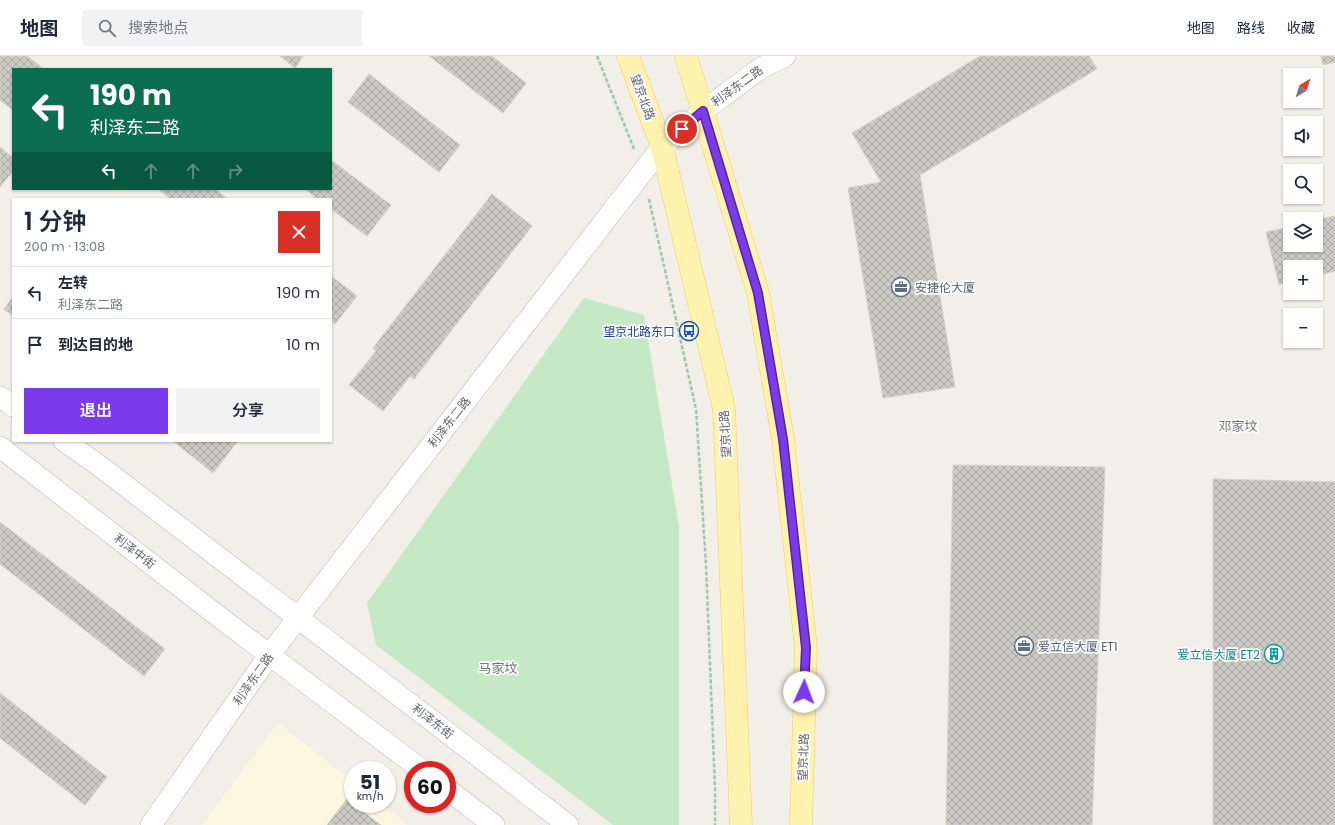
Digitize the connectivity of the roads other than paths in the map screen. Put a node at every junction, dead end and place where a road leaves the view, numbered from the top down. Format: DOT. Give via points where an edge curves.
graph roads {
  1 [pos="628,56"];
  2 [pos="686,56"];
  3 [pos="785,56"];
  4 [pos="703,111"];
  5 [pos="662,147"];
  6 [pos="0,397"];
  7 [pos="12,405"];
  8 [pos="65,442"];
  9 [pos="0,447"];
  10 [pos="298,618"];
  11 [pos="270,654"];
  12 [pos="410,761"];
  13 [pos="456,796"];
  14 [pos="151,825"];
  15 [pos="494,825"];
  16 [pos="568,825"];
  17 [pos="741,825"];
  18 [pos="801,825"];
  1 -- 5 [label="main road, 望京北路"];
  2 -- 4 [label="main road, 望京北路"];
  3 -- 4 [label="street, 利泽东二路" via="761,68"];
  4 -- 5 [label="street, 利泽东二路"];
  4 -- 18 [label="main road, 望京北路" via="758,293 783,439 806,648"];
  5 -- 10 [label="street, 利泽东二路"];
  5 -- 17 [label="main road, 望京北路" via="724,409"];
  6 -- 7 [label="street"];
  8 -- 10 [label="street"];
  9 -- 11 [label="street, 利泽中街"];
  10 -- 11 [label="street, 利泽东二路"];
  10 -- 16 [label="street, 利泽东街"];
  11 -- 12 [label="street"];
  11 -- 14 [label="street, 利泽东二路"];
  13 -- 15 [label="street"];
}
